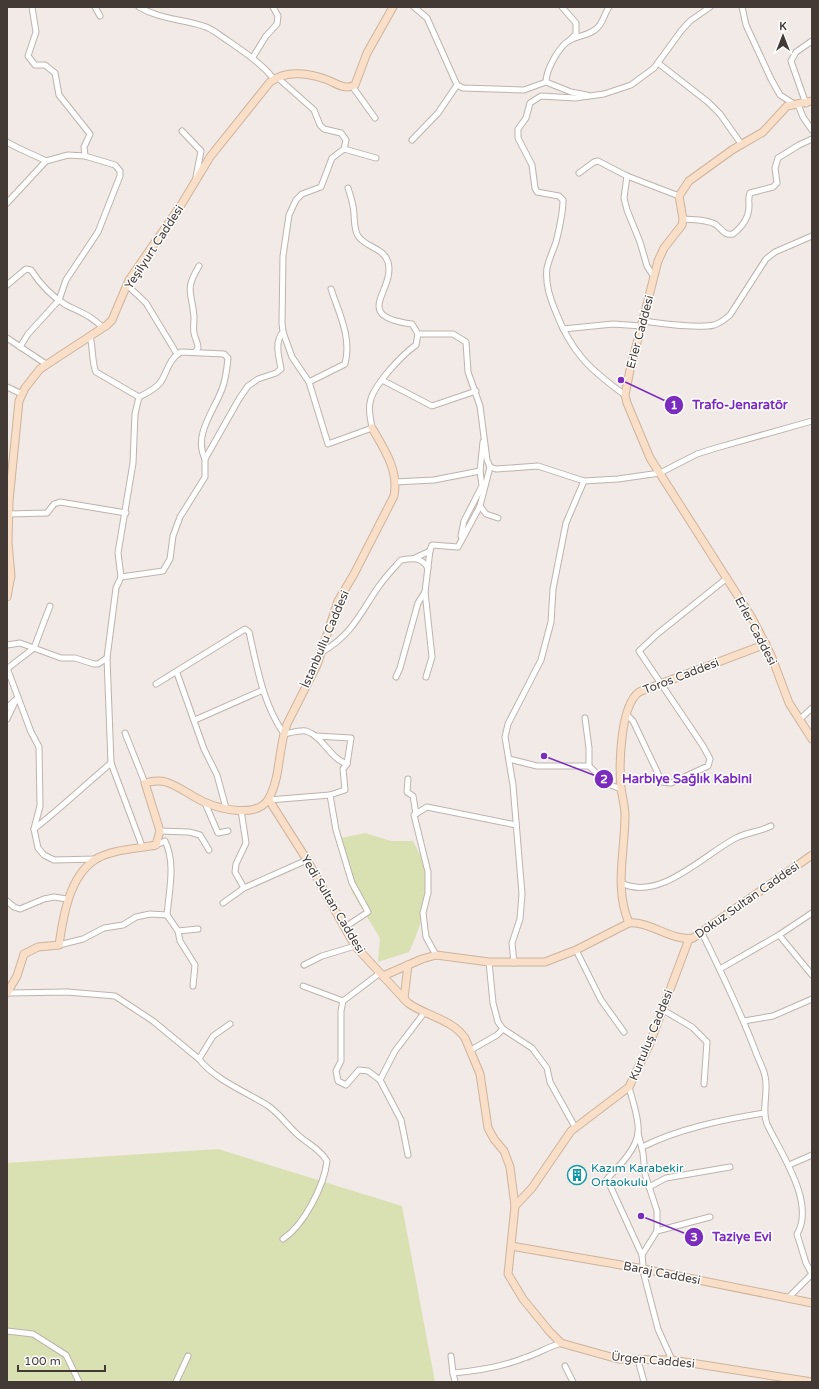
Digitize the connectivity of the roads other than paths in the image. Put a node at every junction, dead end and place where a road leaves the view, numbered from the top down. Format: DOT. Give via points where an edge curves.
graph roads {
  1 [pos="32,7"];
  2 [pos="95,7"];
  3 [pos="139,7"];
  4 [pos="273,7"];
  5 [pos="393,7"];
  6 [pos="414,7"];
  7 [pos="562,7"];
  8 [pos="609,7"];
  9 [pos="710,7"];
  10 [pos="742,7"];
  11 [pos="100,16"];
  12 [pos="570,40"];
  13 [pos="812,41"];
  14 [pos="253,57"];
  15 [pos="658,63"];
  16 [pos="276,78"];
  17 [pos="546,82"];
  18 [pos="457,85"];
  19 [pos="352,86"];
  20 [pos="589,95"];
  21 [pos="809,102"];
  22 [pos="796,105"];
  23 [pos="375,118"];
  24 [pos="812,130"];
  25 [pos="182,131"];
  26 [pos="812,139"];
  27 [pos="412,140"];
  28 [pos="7,142"];
  29 [pos="742,145"];
  30 [pos="344,149"];
  31 [pos="85,156"];
  32 [pos="376,158"];
  33 [pos="46,161"];
  34 [pos="579,173"];
  35 [pos="627,176"];
  36 [pos="196,180"];
  37 [pos="348,188"];
  38 [pos="679,196"];
  39 [pos="7,203"];
  40 [pos="683,220"];
  41 [pos="812,236"];
  42 [pos="199,266"];
  43 [pos="654,277"];
  44 [pos="7,285"];
  45 [pos="127,285"];
  46 [pos="331,289"];
  47 [pos="59,300"];
  48 [pos="642,323"];
  49 [pos="103,328"];
  50 [pos="563,329"];
  51 [pos="283,332"];
  52 [pos="418,334"];
  53 [pos="90,336"];
  54 [pos="7,338"];
  55 [pos="20,347"];
  56 [pos="195,352"];
  57 [pos="177,354"];
  58 [pos="46,364"];
  59 [pos="382,380"];
  60 [pos="309,382"];
  61 [pos="7,387"];
  62 [pos="476,391"];
  63 [pos="22,394"];
  64 [pos="625,395"];
  65 [pos="139,397"];
  66 [pos="812,421"];
  67 [pos="372,428"];
  68 [pos="484,433"];
  69 [pos="205,459"];
  70 [pos="490,467"];
  71 [pos="480,471"];
  72 [pos="660,473"];
  73 [pos="584,481"];
  74 [pos="395,482"];
  75 [pos="480,506"];
  76 [pos="126,513"];
  77 [pos="9,514"];
  78 [pos="498,518"];
  79 [pos="461,541"];
  80 [pos="430,551"];
  81 [pos="7,558"];
  82 [pos="415,558"];
  83 [pos="9,567"];
  84 [pos="428,568"];
  85 [pos="121,577"];
  86 [pos="727,578"];
  87 [pos="425,592"];
  88 [pos="7,597"];
  89 [pos="50,606"];
  90 [pos="766,644"];
  91 [pos="7,645"];
  92 [pos="34,648"];
  93 [pos="322,652"];
  94 [pos="107,658"];
  95 [pos="7,668"];
  96 [pos="177,672"];
  97 [pos="396,676"];
  98 [pos="426,676"];
  99 [pos="156,684"];
  100 [pos="662,685"];
  101 [pos="15,689"];
  102 [pos="263,690"];
  103 [pos="17,698"];
  104 [pos="7,708"];
  105 [pos="812,708"];
  106 [pos="627,715"];
  107 [pos="584,718"];
  108 [pos="7,719"];
  109 [pos="195,720"];
  110 [pos="799,720"];
  111 [pos="125,733"];
  112 [pos="284,734"];
  113 [pos="316,736"];
  114 [pos="812,739"];
  115 [pos="509,759"];
  116 [pos="111,763"];
  117 [pos="347,764"];
  118 [pos="589,766"];
  119 [pos="408,779"];
  120 [pos="145,782"];
  121 [pos="621,789"];
  122 [pos="330,795"];
  123 [pos="268,800"];
  124 [pos="205,802"];
  125 [pos="226,808"];
  126 [pos="242,810"];
  127 [pos="416,814"];
  128 [pos="516,825"];
  129 [pos="771,826"];
  130 [pos="34,830"];
  131 [pos="160,831"];
  132 [pos="228,831"];
  133 [pos="156,845"];
  134 [pos="142,846"];
  135 [pos="209,850"];
  136 [pos="812,855"];
  137 [pos="96,859"];
  138 [pos="307,860"];
  139 [pos="621,883"];
  140 [pos="244,888"];
  141 [pos="67,899"];
  142 [pos="7,901"];
  143 [pos="223,903"];
  144 [pos="812,913"];
  145 [pos="167,915"];
  146 [pos="629,923"];
  147 [pos="345,927"];
  148 [pos="198,930"];
  149 [pos="178,931"];
  150 [pos="702,933"];
  151 [pos="779,935"];
  152 [pos="689,939"];
  153 [pos="59,945"];
  154 [pos="355,946"];
  155 [pos="576,950"];
  156 [pos="436,956"];
  157 [pos="489,962"];
  158 [pos="514,963"];
  159 [pos="304,965"];
  160 [pos="408,965"];
  161 [pos="720,969"];
  162 [pos="382,974"];
  163 [pos="812,975"];
  164 [pos="194,986"];
  165 [pos="303,986"];
  166 [pos="7,993"];
  167 [pos="404,999"];
  168 [pos="812,999"];
  169 [pos="343,1002"];
  170 [pos="663,1010"];
  171 [pos="424,1013"];
  172 [pos="744,1021"];
  173 [pos="230,1024"];
  174 [pos="503,1030"];
  175 [pos="624,1032"];
  176 [pos="471,1050"];
  177 [pos="199,1059"];
  178 [pos="380,1080"];
  179 [pos="704,1084"];
  180 [pos="629,1087"];
  181 [pos="764,1112"];
  182 [pos="575,1127"];
  183 [pos="638,1132"];
  184 [pos="642,1147"];
  185 [pos="408,1155"];
  186 [pos="812,1155"];
  187 [pos="789,1165"];
  188 [pos="730,1167"];
  189 [pos="649,1187"];
  190 [pos="515,1206"];
  191 [pos="710,1217"];
  192 [pos="657,1231"];
  193 [pos="283,1239"];
  194 [pos="511,1246"];
  195 [pos="642,1255"];
  196 [pos="644,1269"];
  197 [pos="812,1274"];
  198 [pos="788,1298"];
  199 [pos="812,1302"];
  200 [pos="7,1331"];
  201 [pos="562,1342"];
  202 [pos="188,1356"];
  203 [pos="451,1356"];
  204 [pos="638,1360"];
  205 [pos="672,1360"];
  206 [pos="565,1366"];
  207 [pos="453,1373"];
  208 [pos="79,1382"];
  209 [pos="176,1382"];
  210 [pos="455,1382"];
  211 [pos="573,1382"];
  212 [pos="644,1382"];
  213 [pos="812,1382"];
  1 -- 31 [label="street" via="36,32 28,56 36,65 45,65 55,73 59,95 90,134 84,147"];
  2 -- 11 [label="street"];
  3 -- 14 [label="street" via="149,13 206,26"];
  4 -- 14 [label="street" via="278,16 277,24"];
  5 -- 19 [label="street" via="367,53 357,82"];
  6 -- 18 [label="street" via="427,18"];
  7 -- 12 [label="street" via="576,23 576,34"];
  8 -- 12 [label="street" via="598,28 585,36"];
  9 -- 15 [label="street" via="686,26"];
  10 -- 22 [label="street" via="746,25 771,80 780,95"];
  12 -- 17 [label="street" via="550,64"];
  13 -- 21 [label="street" via="796,52 791,61"];
  14 -- 16 [label="street"];
  15 -- 20 [label="street" via="649,73 631,85 604,94"];
  15 -- 29 [label="street" via="708,102"];
  16 -- 19 [label="street" via="295,74 325,79 341,86"];
  16 -- 30 [label="street" via="314,110 324,129 344,136"];
  16 -- 36 [label="street, Yeşilyurt Caddesi" via="220,144"];
  17 -- 18 [label="street" via="531,89 508,91 463,88"];
  17 -- 20 [label="street" via="570,92"];
  18 -- 27 [label="street" via="438,113"];
  19 -- 23 [label="street"];
  20 -- 50 [label="street" via="576,98 549,96 535,99 530,103 526,118 518,129 518,138 532,165 535,188 540,194 559,196 563,200 556,242 548,260 546,282"];
  21 -- 22 [label="street"];
  22 -- 24 [label="street"];
  22 -- 29 [label="street" via="787,106 763,132"];
  25 -- 36 [label="street" via="201,151"];
  26 -- 40 [label="street" via="778,158 775,168 777,183 773,187 750,193 747,217 740,229 733,234 725,234 715,224 706,221"];
  28 -- 33 [label="street"];
  29 -- 38 [label="street" via="694,177"];
  30 -- 32 [label="street"];
  30 -- 51 [label="street" via="332,158 320,187 302,194 292,207 282,256"];
  31 -- 33 [label="street" via="68,155"];
  31 -- 47 [label="street" via="115,165 120,171 120,176 98,232 66,280"];
  33 -- 39 [label="street"];
  34 -- 35 [label="street" via="598,161"];
  35 -- 38 [label="street"];
  35 -- 43 [label="street" via="624,198 627,210 647,266"];
  36 -- 45 [label="street, Yeşilyurt Caddesi"];
  37 -- 52 [label="street" via="357,235 361,241 384,255 388,261 387,277 380,301 383,315 395,322 412,324"];
  38 -- 40 [label="street"];
  40 -- 43 [label="street, Erler Caddesi" via="678,232 662,253"];
  41 -- 48 [label="street" via="775,252 766,259 723,322 714,325"];
  42 -- 56 [label="street" via="189,286 194,333 198,344"];
  43 -- 48 [label="street, Erler Caddesi"];
  44 -- 47 [label="street" via="28,269 48,292"];
  45 -- 49 [label="street, Yeşilyurt Caddesi" via="116,315"];
  45 -- 57 [label="street" via="146,303"];
  46 -- 60 [label="street" via="347,335 349,351 345,364"];
  47 -- 49 [label="street" via="88,315"];
  47 -- 55 [label="street" via="28,334"];
  48 -- 50 [label="street"];
  48 -- 64 [label="street, Erler Caddesi"];
  49 -- 53 [label="street, Yeşilyurt Caddesi"];
  50 -- 64 [label="street" via="568,342 587,365"];
  51 -- 60 [label="street" via="292,357"];
  51 -- 69 [label="street" via="279,337 278,346 281,369 276,374 258,379 248,386"];
  52 -- 59 [label="street" via="416,345 407,351"];
  52 -- 62 [label="street" via="453,334 466,342 468,372"];
  53 -- 58 [label="street, Yeşilyurt Caddesi"];
  53 -- 65 [label="street" via="96,372"];
  54 -- 55 [label="street"];
  55 -- 58 [label="street"];
  56 -- 57 [label="street"];
  56 -- 69 [label="street" via="224,354 228,358 222,388 202,432 201,451"];
  57 -- 65 [label="street" via="160,383"];
  58 -- 63 [label="street, Yeşilyurt Caddesi" via="32,378"];
  59 -- 62 [label="street" via="432,406"];
  59 -- 67 [label="street" via="369,404"];
  60 -- 67 [label="street" via="328,444"];
  61 -- 63 [label="street"];
  62 -- 68 [label="street"];
  63 -- 77 [label="street, Yeşilyurt Caddesi" via="16,421"];
  64 -- 72 [label="street, Erler Caddesi" via="646,448"];
  65 -- 76 [label="street" via="135,414 133,462"];
  66 -- 72 [label="street" via="697,454"];
  67 -- 74 [label="street, İstanbullu Caddesi" via="390,462"];
  68 -- 70 [label="street"];
  68 -- 71 [label="street"];
  69 -- 85 [label="street" via="205,477 180,517 173,536 170,559 163,571"];
  70 -- 73 [label="street" via="496,469 538,466"];
  70 -- 75 [label="street"];
  71 -- 74 [label="street" via="434,480"];
  71 -- 79 [label="street" via="482,486 464,521"];
  72 -- 73 [label="street"];
  72 -- 86 [label="street, Erler Caddesi"];
  73 -- 115 [label="street" via="566,523 553,589 551,622 541,660 508,724 505,737"];
  74 -- 93 [label="street, İstanbullu Caddesi" via="394,496 338,601"];
  75 -- 78 [label="street" via="486,514"];
  75 -- 79 [label="street"];
  76 -- 77 [label="street" via="60,502 54,504 47,513"];
  76 -- 85 [label="street" via="118,553"];
  77 -- 83 [label="street, Yeşilyurt Caddesi"];
  79 -- 80 [label="street" via="458,547 432,545"];
  80 -- 82 [label="street"];
  80 -- 84 [label="street"];
  81 -- 83 [label="street"];
  82 -- 84 [label="street" via="423,561"];
  82 -- 93 [label="street" via="402,560 380,585 357,622 334,646"];
  83 -- 88 [label="street, Yeşilyurt Caddesi" via="10,585"];
  84 -- 87 [label="street"];
  85 -- 94 [label="street" via="116,588"];
  86 -- 90 [label="street, Erler Caddesi"];
  86 -- 100 [label="street" via="640,649 642,657"];
  87 -- 97 [label="street" via="418,603"];
  87 -- 98 [label="street" via="432,656"];
  89 -- 92 [label="street"];
  90 -- 100 [label="street, Toros Caddesi"];
  90 -- 110 [label="street, Erler Caddesi" via="789,703"];
  91 -- 92 [label="street" via="20,643"];
  92 -- 94 [label="street" via="61,658 75,658 94,664"];
  92 -- 95 [label="street"];
  93 -- 112 [label="street, İstanbullu Caddesi"];
  94 -- 116 [label="street"];
  95 -- 101 [label="street"];
  96 -- 99 [label="street"];
  96 -- 102 [label="street" via="245,629 249,632"];
  96 -- 109 [label="street"];
  100 -- 106 [label="street, Toros Caddesi" via="639,692 630,702"];
  100 -- 106 [label="street" via="703,746 710,759 708,766 671,783 662,782 633,721"];
  101 -- 103 [label="street"];
  101 -- 130 [label="street" via="39,747 40,806"];
  102 -- 109 [label="street"];
  102 -- 112 [label="street" via="272,717"];
  103 -- 104 [label="street"];
  103 -- 108 [label="street"];
  105 -- 110 [label="street"];
  106 -- 121 [label="street, Toros Caddesi" via="620,758"];
  107 -- 118 [label="street"];
  109 -- 125 [label="street" via="204,749 217,775"];
  110 -- 114 [label="street, Erler Caddesi"];
  111 -- 120 [label="street"];
  112 -- 113 [label="street" via="305,731"];
  112 -- 123 [label="street, İstanbullu Caddesi"];
  113 -- 117 [label="street" via="340,762"];
  113 -- 117 [label="street" via="351,738"];
  115 -- 118 [label="street" via="537,766"];
  115 -- 128 [label="street"];
  116 -- 130 [label="street"];
  116 -- 134 [label="street"];
  117 -- 122 [label="street" via="343,769 344,790"];
  118 -- 121 [label="street" via="608,784"];
  119 -- 127 [label="street" via="407,792 413,796"];
  120 -- 124 [label="street" via="166,782"];
  120 -- 131 [label="street"];
  121 -- 139 [label="street, Toros Caddesi" via="625,815"];
  122 -- 123 [label="street"];
  122 -- 147 [label="street" via="336,830 352,883 368,912"];
  123 -- 126 [label="street" via="261,807"];
  123 -- 138 [label="street, Yedi Sultan Caddesi"];
  124 -- 125 [label="street"];
  124 -- 132 [label="street" via="218,833"];
  125 -- 126 [label="street"];
  126 -- 140 [label="street" via="246,844 236,864 236,872"];
  127 -- 128 [label="street" via="427,807"];
  127 -- 156 [label="street" via="428,872 428,893 423,913 426,937"];
  128 -- 158 [label="street" via="522,894 520,919 512,943"];
  129 -- 139 [label="street" via="736,838 658,885 640,888"];
  130 -- 137 [label="street" via="38,848 44,856 54,860"];
  131 -- 133 [label="street"];
  131 -- 135 [label="street" via="200,835"];
  133 -- 134 [label="street"];
  133 -- 145 [label="street" via="165,841 170,850"];
  134 -- 137 [label="street"];
  136 -- 150 [label="street, Dokuz Sultan Caddesi"];
  137 -- 141 [label="street" via="83,872"];
  138 -- 140 [label="street"];
  138 -- 147 [label="street, Yedi Sultan Caddesi"];
  139 -- 146 [label="street, Toros Caddesi" via="622,902"];
  140 -- 143 [label="street"];
  141 -- 142 [label="street" via="44,899 20,909"];
  141 -- 153 [label="street"];
  144 -- 151 [label="street"];
  145 -- 149 [label="street"];
  145 -- 153 [label="street" via="150,914 123,925 104,928 83,939"];
  146 -- 152 [label="street, Dokuz Sultan Caddesi" via="638,923"];
  146 -- 155 [label="street"];
  147 -- 154 [label="street, Yedi Sultan Caddesi"];
  148 -- 149 [label="street"];
  149 -- 164 [label="street" via="180,941 195,965"];
  150 -- 152 [label="street, Dokuz Sultan Caddesi"];
  150 -- 161 [label="street"];
  151 -- 161 [label="street"];
  151 -- 163 [label="street"];
  152 -- 170 [label="street, Kurtuluş Caddesi"];
  153 -- 166 [label="street" via="38,947 24,954 18,976"];
  154 -- 159 [label="street" via="322,956"];
  154 -- 162 [label="street, Yedi Sultan Caddesi"];
  155 -- 158 [label="street" via="545,962"];
  155 -- 175 [label="street" via="601,1000"];
  156 -- 157 [label="street"];
  156 -- 160 [label="street"];
  157 -- 158 [label="street"];
  157 -- 174 [label="street" via="493,1003"];
  160 -- 162 [label="street"];
  160 -- 167 [label="street"];
  161 -- 172 [label="street"];
  162 -- 167 [label="street, Yedi Sultan Caddesi"];
  162 -- 169 [label="street"];
  165 -- 169 [label="street"];
  166 -- 177 [label="street" via="67,992 115,996 153,1021"];
  167 -- 171 [label="street, Yedi Sultan Caddesi"];
  168 -- 172 [label="street" via="773,1016"];
  169 -- 178 [label="street" via="340,1011 341,1061 336,1071 338,1080 346,1085 358,1070 368,1071"];
  170 -- 179 [label="street" via="692,1027 707,1042"];
  170 -- 180 [label="street, Kurtuluş Caddesi"];
  171 -- 176 [label="street, Yedi Sultan Caddesi" via="438,1017 457,1030"];
  171 -- 178 [label="street" via="395,1051"];
  172 -- 181 [label="street" via="765,1076 767,1102"];
  173 -- 177 [label="street" via="213,1036"];
  174 -- 176 [label="street"];
  174 -- 182 [label="street" via="532,1048 547,1068 550,1082"];
  176 -- 190 [label="street, Yedi Sultan Caddesi" via="482,1084 488,1128 508,1158"];
  177 -- 193 [label="street" via="234,1086 268,1106 298,1135 314,1145 327,1161 322,1182 314,1199 291,1234"];
  178 -- 185 [label="street" via="401,1120"];
  180 -- 182 [label="street, Kurtuluş Caddesi"];
  180 -- 183 [label="street"];
  181 -- 184 [label="street" via="727,1118 680,1131"];
  181 -- 187 [label="street" via="767,1124"];
  182 -- 190 [label="street, Kurtuluş Caddesi" via="532,1188"];
  183 -- 184 [label="street"];
  183 -- 195 [label="street" via="634,1144 621,1164 607,1179"];
  184 -- 189 [label="street"];
  186 -- 187 [label="street"];
  187 -- 197 [label="street" via="802,1207 803,1222 797,1234"];
  188 -- 189 [label="street" via="666,1178"];
  189 -- 192 [label="street" via="657,1211"];
  190 -- 194 [label="street, Yedi Sultan Caddesi"];
  191 -- 192 [label="street"];
  192 -- 195 [label="street"];
  194 -- 196 [label="street, Baraj Caddesi"];
  194 -- 201 [label="street, Ürgen Caddesi" via="508,1267 511,1280 545,1327"];
  195 -- 196 [label="street"];
  196 -- 198 [label="street, Baraj Caddesi"];
  196 -- 205 [label="street" via="658,1329"];
  197 -- 198 [label="street"];
  198 -- 199 [label="street, Baraj Caddesi"];
  200 -- 208 [label="street" via="33,1334 66,1355"];
  201 -- 204 [label="street, Ürgen Caddesi" via="611,1358"];
  201 -- 207 [label="street" via="524,1358 485,1369"];
  202 -- 209 [label="street"];
  203 -- 207 [label="street"];
  204 -- 205 [label="street, Ürgen Caddesi"];
  204 -- 212 [label="street"];
  205 -- 213 [label="street, Ürgen Caddesi"];
  206 -- 211 [label="street"];
  207 -- 210 [label="street"];
}
